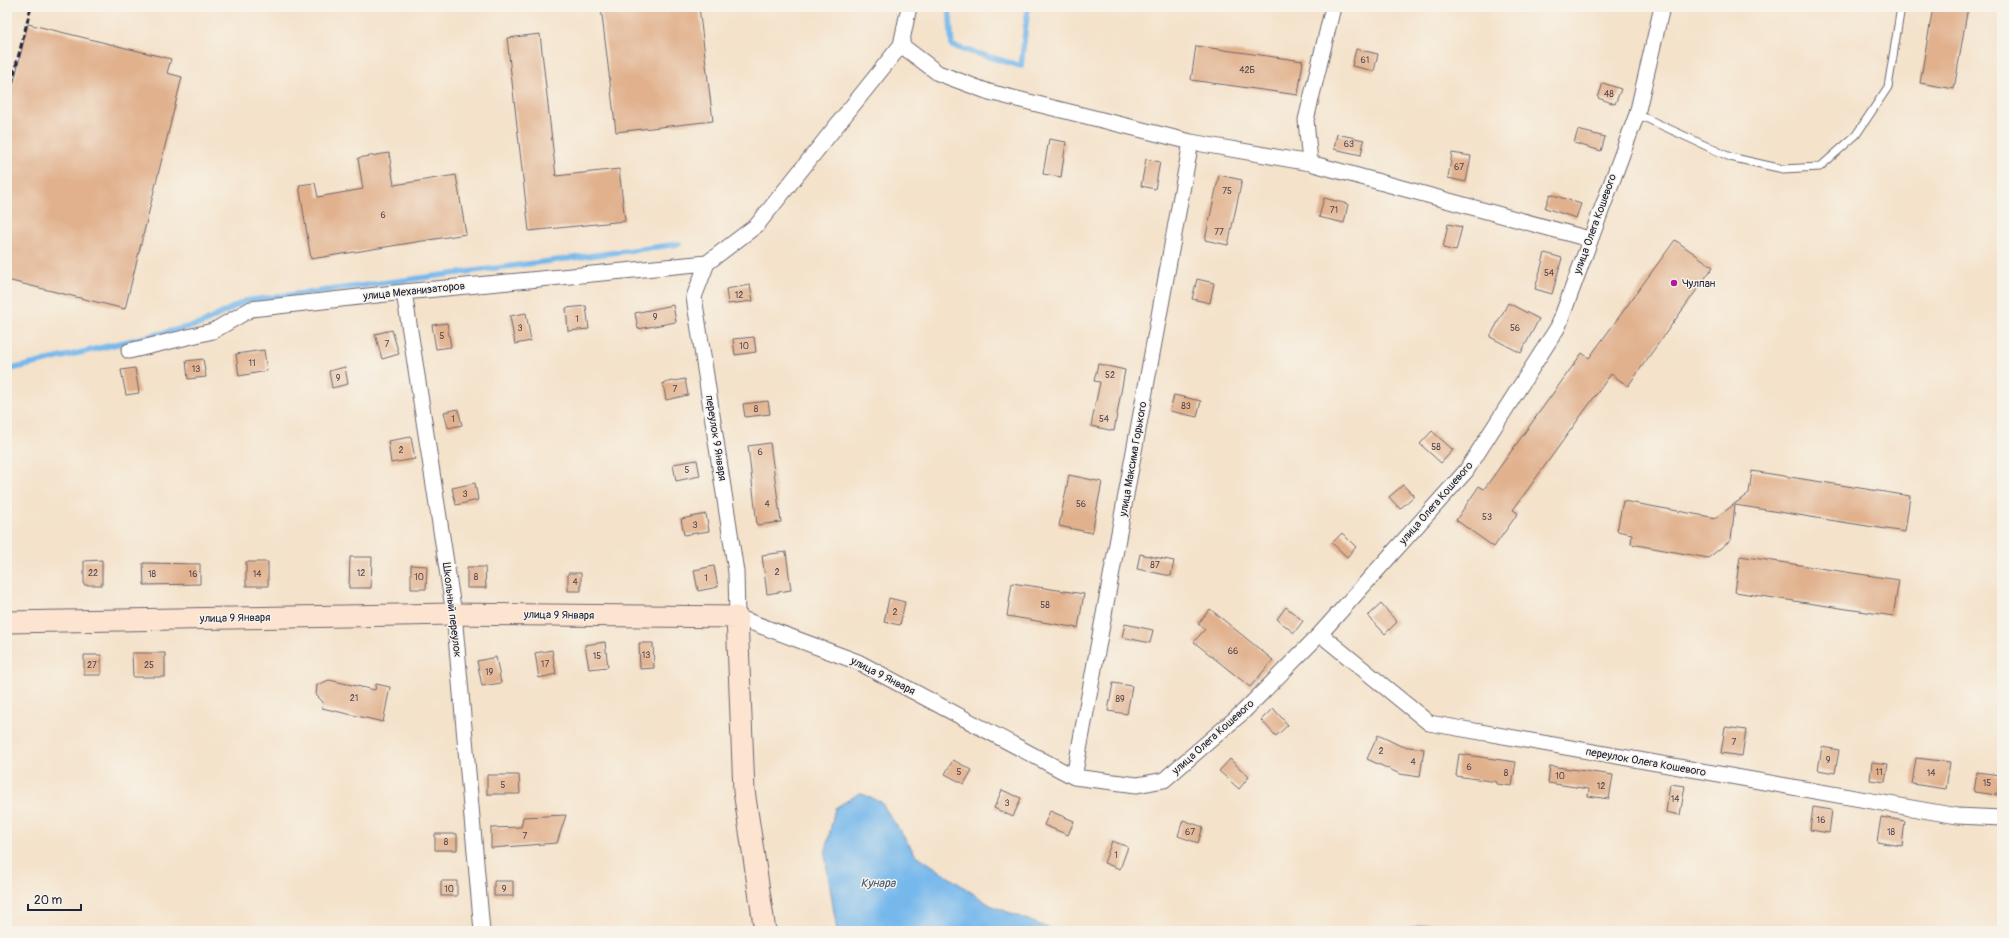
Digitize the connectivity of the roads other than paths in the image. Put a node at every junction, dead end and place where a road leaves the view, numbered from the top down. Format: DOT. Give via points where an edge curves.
graph roads {
  1 [pos="909,7"];
  2 [pos="1333,7"];
  3 [pos="1662,7"];
  4 [pos="1901,7"];
  5 [pos="901,45"];
  6 [pos="1637,114"];
  7 [pos="1191,142"];
  8 [pos="1310,163"];
  9 [pos="1589,239"];
  10 [pos="707,262"];
  11 [pos="404,292"];
  12 [pos="129,351"];
  13 [pos="454,614"];
  14 [pos="737,617"];
  15 [pos="7,622"];
  16 [pos="1320,634"];
  17 [pos="1074,777"];
  18 [pos="2002,818"];
  19 [pos="482,931"];
  20 [pos="765,931"];
  1 -- 5 [label="street"];
  2 -- 8 [label="street" via="1306,120"];
  3 -- 6 [label="street, улица Олега Кошевого"];
  4 -- 6 [label="lane" via="1888,87 1856,135 1820,167 1783,170 1730,157"];
  5 -- 7 [label="street" via="938,73 989,92"];
  5 -- 10 [label="street" via="757,225"];
  6 -- 9 [label="street, улица Олега Кошевого"];
  7 -- 8 [label="street"];
  7 -- 17 [label="street, улица Максима Горького"];
  8 -- 9 [label="street"];
  9 -- 16 [label="street, улица Олега Кошевого" via="1558,327 1466,471"];
  10 -- 11 [label="street, улица Механизаторов"];
  10 -- 14 [label="street, переулок 9 Января" via="694,297 736,572"];
  11 -- 12 [label="street, улица Механизаторов" via="250,309 213,330"];
  11 -- 13 [label="street, Школьный переулок"];
  13 -- 14 [label="street, улица 9 Января"];
  13 -- 15 [label="street, улица 9 Января"];
  13 -- 19 [label="street, Школьный переулок"];
  14 -- 17 [label="street, улица 9 Января" via="858,662"];
  14 -- 20 [label="street" via="744,791"];
  16 -- 17 [label="street, улица Олега Кошевого" via="1243,712 1164,780 1137,785"];
  16 -- 18 [label="street, переулок Олега Кошевого" via="1429,723 1957,816"];
}
